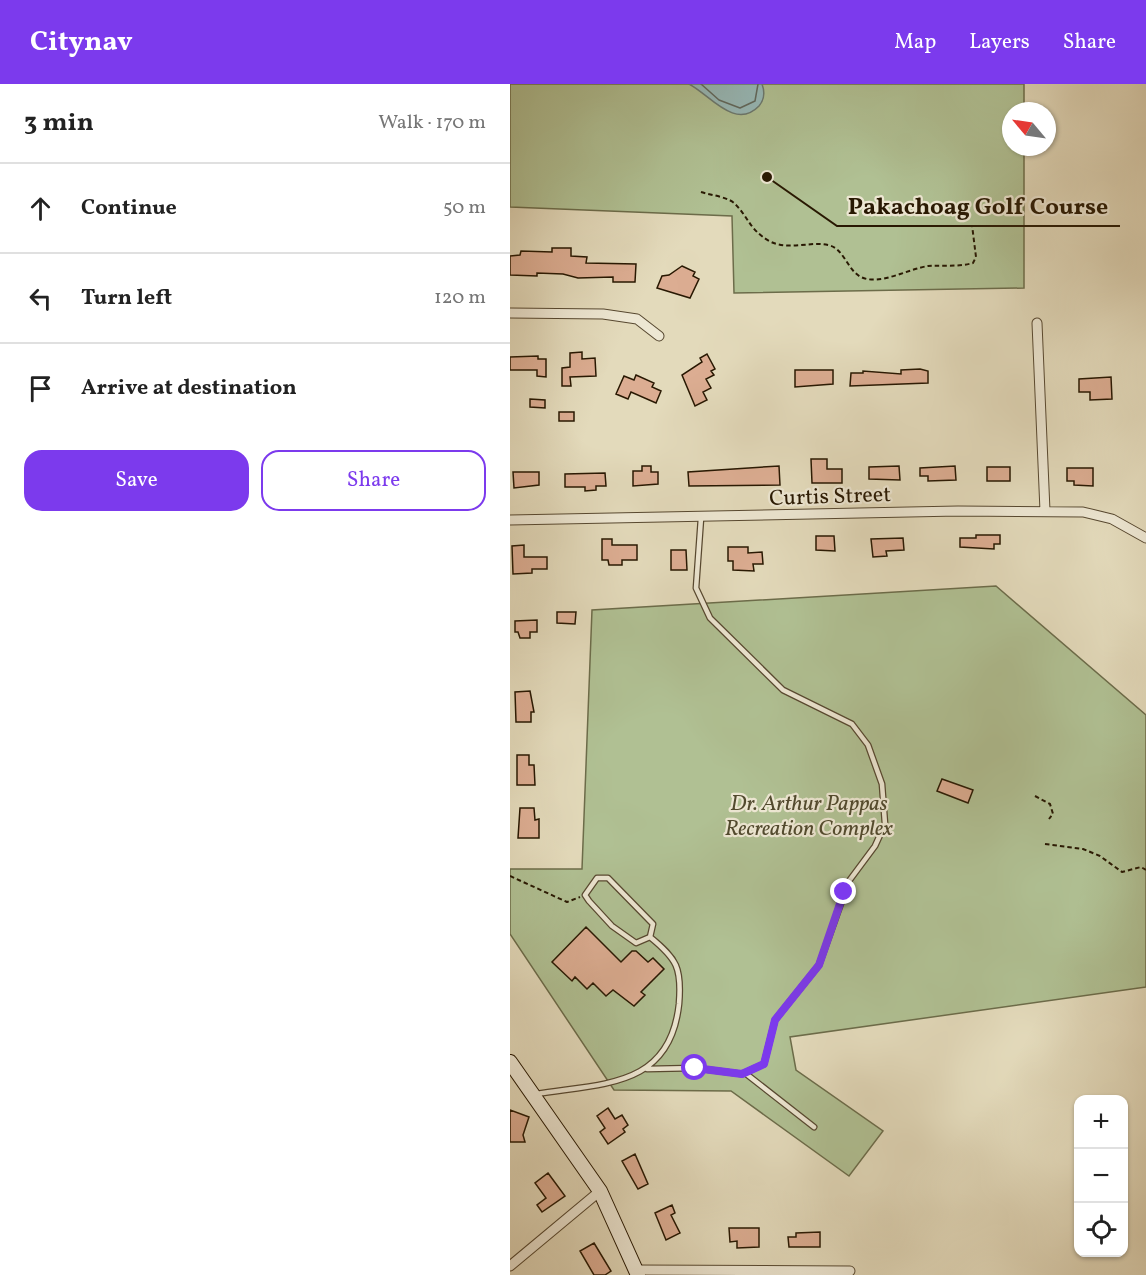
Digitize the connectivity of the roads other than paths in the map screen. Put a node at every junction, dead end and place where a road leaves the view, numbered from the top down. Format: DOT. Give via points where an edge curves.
graph roads {
  1 [pos="510,313"];
  2 [pos="1037,323"];
  3 [pos="659,336"];
  4 [pos="1046,511"];
  5 [pos="701,518"];
  6 [pos="510,520"];
  7 [pos="1146,538"];
  8 [pos="650,937"];
  9 [pos="510,1062"];
  10 [pos="647,1069"];
  11 [pos="745,1073"];
  12 [pos="534,1095"];
  13 [pos="814,1127"];
  14 [pos="600,1191"];
  15 [pos="510,1266"];
  16 [pos="850,1271"];
  17 [pos="637,1272"];
  1 -- 3 [label="street" via="637,319"];
  2 -- 4 [label="street"];
  4 -- 5 [label="street, Curtis Street"];
  4 -- 7 [label="street, Curtis Street" via="1101,515"];
  5 -- 6 [label="street, Curtis Street"];
  5 -- 11 [label="lane" via="696,588 711,618 783,690 852,724 868,745 882,784 885,824 875,846 849,881 819,965 775,1020 764,1064"];
  8 -- 8 [label="lane" via="636,943 627,938 585,894 597,878 608,878 653,924"];
  8 -- 10 [label="lane" via="671,954 678,967 680,990 677,1023 670,1041 660,1058"];
  9 -- 12 [label="street"];
  10 -- 11 [label="lane"];
  10 -- 12 [label="lane" via="622,1079"];
  11 -- 13 [label="lane"];
  12 -- 14 [label="street"];
  14 -- 15 [label="street"];
  14 -- 17 [label="street"];
  16 -- 17 [label="street"];
}
